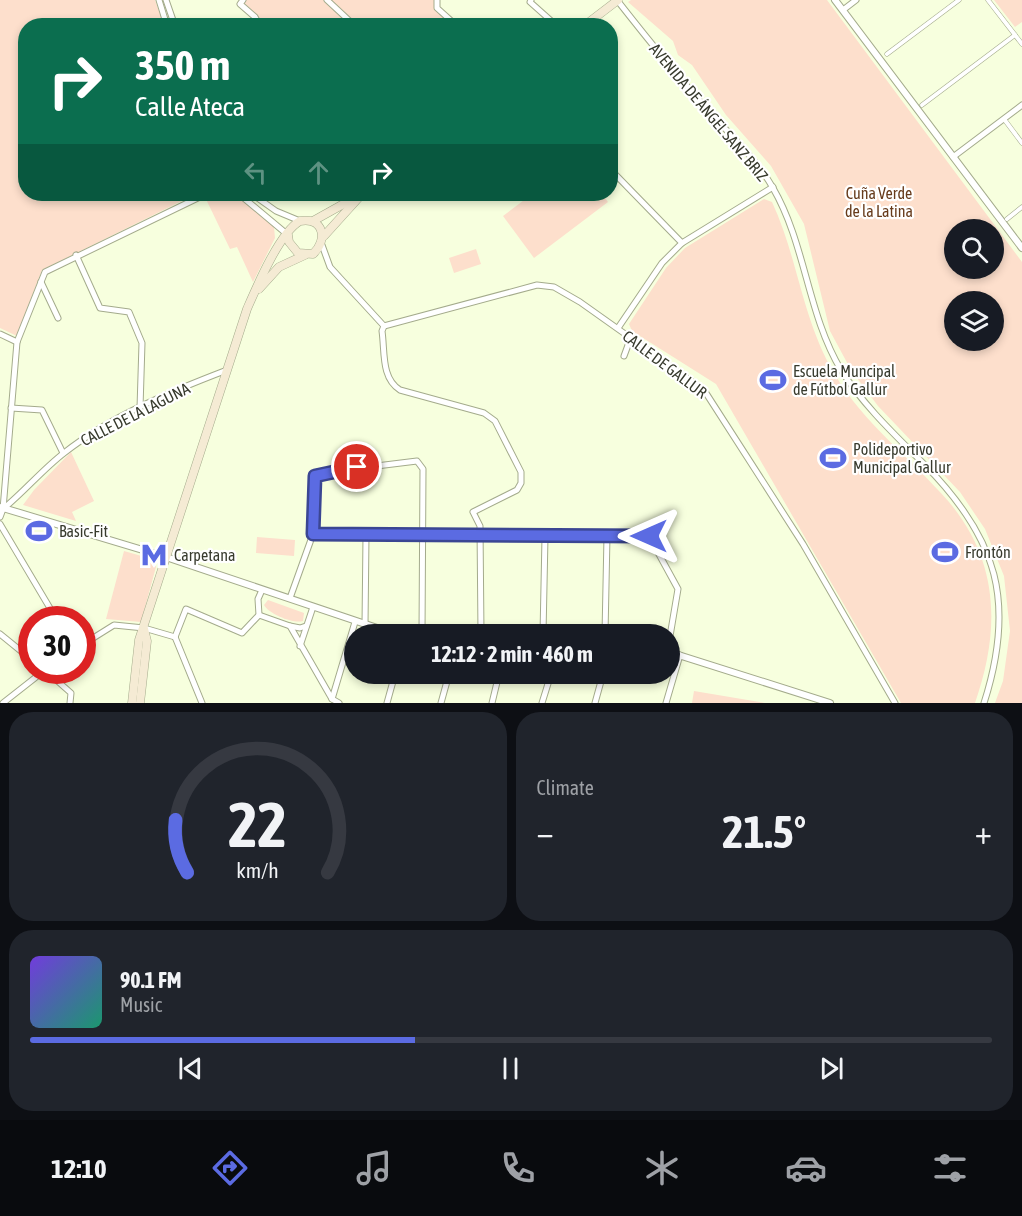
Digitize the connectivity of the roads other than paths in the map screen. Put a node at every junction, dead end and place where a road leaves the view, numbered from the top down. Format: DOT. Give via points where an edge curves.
graph roads {
  1 [pos="159,0"];
  2 [pos="166,0"];
  3 [pos="243,0"];
  4 [pos="327,0"];
  5 [pos="436,0"];
  6 [pos="531,0"];
  7 [pos="618,0"];
  8 [pos="835,0"];
  9 [pos="856,0"];
  10 [pos="959,0"];
  11 [pos="988,0"];
  12 [pos="843,10"];
  13 [pos="165,18"];
  14 [pos="172,18"];
  15 [pos="256,18"];
  16 [pos="346,18"];
  17 [pos="448,18"];
  18 [pos="548,18"];
  19 [pos="594,18"];
  20 [pos="1016,35"];
  21 [pos="1022,44"];
  22 [pos="887,54"];
  23 [pos="922,105"];
  24 [pos="1022,105"];
  25 [pos="1004,119"];
  26 [pos="1022,143"];
  27 [pos="953,157"];
  28 [pos="618,177"];
  29 [pos="772,187"];
  30 [pos="191,201"];
  31 [pos="247,201"];
  32 [pos="262,201"];
  33 [pos="349,201"];
  34 [pos="355,201"];
  35 [pos="1022,207"];
  36 [pos="1007,219"];
  37 [pos="300,221"];
  38 [pos="313,221"];
  39 [pos="288,235"];
  40 [pos="324,236"];
  41 [pos="682,243"];
  42 [pos="322,245"];
  43 [pos="1022,248"];
  44 [pos="76,255"];
  45 [pos="305,255"];
  46 [pos="41,282"];
  47 [pos="254,294"];
  48 [pos="58,318"];
  49 [pos="384,326"];
  50 [pos="618,328"];
  51 [pos="0,334"];
  52 [pos="631,337"];
  53 [pos="17,342"];
  54 [pos="624,356"];
  55 [pos="227,370"];
  56 [pos="11,408"];
  57 [pos="140,408"];
  58 [pos="63,453"];
  59 [pos="4,468"];
  60 [pos="2,508"];
  61 [pos="0,517"];
  62 [pos="0,524"];
  63 [pos="313,534"];
  64 [pos="422,535"];
  65 [pos="480,535"];
  66 [pos="366,536"];
  67 [pos="606,536"];
  68 [pos="545,537"];
  69 [pos="166,557"];
  70 [pos="262,590"];
  71 [pos="290,598"];
  72 [pos="49,606"];
  73 [pos="313,607"];
  74 [pos="259,615"];
  75 [pos="355,622"];
  76 [pos="362,624"];
  77 [pos="365,624"];
  78 [pos="422,624"];
  79 [pos="481,624"];
  80 [pos="543,624"];
  81 [pos="605,624"];
  82 [pos="672,624"];
  83 [pos="290,626"];
  84 [pos="306,626"];
  85 [pos="144,628"];
  86 [pos="0,634"];
  87 [pos="96,636"];
  88 [pos="175,637"];
  89 [pos="300,646"];
  90 [pos="18,649"];
  91 [pos="680,655"];
  92 [pos="26,684"];
  93 [pos="60,684"];
  94 [pos="392,684"];
  95 [pos="446,684"];
  96 [pos="497,684"];
  97 [pos="548,684"];
  98 [pos="601,684"];
  99 [pos="672,684"];
  100 [pos="332,699"];
  101 [pos="1,703"];
  102 [pos="69,703"];
  103 [pos="132,703"];
  104 [pos="140,703"];
  105 [pos="202,703"];
  106 [pos="339,703"];
  107 [pos="387,703"];
  108 [pos="441,703"];
  109 [pos="492,703"];
  110 [pos="542,703"];
  111 [pos="596,703"];
  112 [pos="666,703"];
  113 [pos="830,703"];
  114 [pos="895,703"];
  115 [pos="984,703"];
  1 -- 13 [label="street"];
  2 -- 14 [label="street"];
  3 -- 15 [label="street" via="240,4"];
  4 -- 16 [label="street"];
  5 -- 17 [label="street" via="437,8"];
  6 -- 18 [label="street"];
  7 -- 19 [label="main road"];
  7 -- 29 [label="street, AVENIDA DE ÁNGEL SANZ BRIZ"];
  8 -- 12 [label="street"];
  9 -- 12 [label="street"];
  10 -- 22 [label="street"];
  11 -- 20 [label="street"];
  12 -- 27 [label="street"];
  20 -- 21 [label="street"];
  20 -- 23 [label="street"];
  24 -- 25 [label="street"];
  25 -- 26 [label="street"];
  25 -- 27 [label="street"];
  27 -- 43 [label="street"];
  28 -- 41 [label="street"];
  29 -- 41 [label="street"];
  29 -- 115 [label="street, AVENIDA DE ÁNGEL SANZ BRIZ" via="796,239 823,334 842,370 868,407 961,505 986,550 997,583 1000,626 995,670"];
  30 -- 44 [label="street"];
  31 -- 39 [label="street"];
  32 -- 37 [label="street"];
  33 -- 38 [label="main road"];
  34 -- 40 [label="main road"];
  35 -- 36 [label="street"];
  37 -- 38 [label="main road"];
  37 -- 39 [label="main road"];
  38 -- 40 [label="main road"];
  39 -- 45 [label="main road" via="292,249"];
  39 -- 47 [label="main road" via="265,266"];
  40 -- 42 [label="main road"];
  41 -- 50 [label="street" via="662,263"];
  42 -- 45 [label="main road" via="314,254"];
  42 -- 49 [label="street" via="330,267"];
  44 -- 46 [label="street" via="45,272"];
  44 -- 57 [label="street" via="100,308 129,312 142,343"];
  45 -- 47 [label="main road" via="279,267"];
  46 -- 48 [label="street"];
  46 -- 53 [label="street"];
  47 -- 55 [label="main road"];
  49 -- 50 [label="street, CALLE DE GALLUR" via="537,285 554,288"];
  49 -- 65 [label="street" via="387,376 392,385 484,413 495,421 521,472 517,490 473,512"];
  50 -- 52 [label="street, CALLE DE GALLUR"];
  51 -- 53 [label="street"];
  52 -- 54 [label="street"];
  52 -- 114 [label="street, CALLE DE GALLUR" via="704,390 715,403"];
  53 -- 56 [label="street"];
  55 -- 57 [label="street, CALLE DE LA LAGUNA"];
  55 -- 69 [label="main road"];
  56 -- 58 [label="street" via="42,410"];
  56 -- 59 [label="street"];
  57 -- 58 [label="street, CALLE DE LA LAGUNA"];
  58 -- 60 [label="street, CALLE DE LA LAGUNA"];
  59 -- 60 [label="street"];
  60 -- 61 [label="street, CALLE DE LA LAGUNA"];
  60 -- 69 [label="street"];
  62 -- 72 [label="street"];
  63 -- 64 [label="street" via="315,476 412,460 421,463 423,469"];
  63 -- 66 [label="street"];
  63 -- 71 [label="street"];
  64 -- 65 [label="street"];
  64 -- 66 [label="street"];
  64 -- 78 [label="street"];
  65 -- 68 [label="street"];
  65 -- 79 [label="street"];
  66 -- 77 [label="street"];
  67 -- 68 [label="street"];
  67 -- 81 [label="street"];
  67 -- 82 [label="street" via="649,536 678,589"];
  68 -- 80 [label="street"];
  69 -- 70 [label="street"];
  69 -- 85 [label="main road"];
  70 -- 71 [label="street"];
  70 -- 74 [label="street"];
  71 -- 73 [label="street"];
  73 -- 75 [label="street"];
  73 -- 84 [label="street"];
  74 -- 83 [label="street"];
  74 -- 88 [label="street" via="242,633 186,609"];
  75 -- 76 [label="street"];
  75 -- 100 [label="street"];
  83 -- 84 [label="street"];
  83 -- 89 [label="street"];
  84 -- 89 [label="street"];
  85 -- 87 [label="street" via="114,625"];
  85 -- 88 [label="street"];
  85 -- 103 [label="main road" via="139,640"];
  85 -- 104 [label="main road" via="147,641"];
  86 -- 90 [label="street"];
  88 -- 105 [label="street"];
  89 -- 100 [label="street"];
  91 -- 113 [label="street"];
  92 -- 101 [label="street"];
  93 -- 102 [label="street" via="70,693"];
  94 -- 107 [label="street"];
  95 -- 108 [label="street"];
  96 -- 109 [label="street"];
  97 -- 110 [label="street"];
  98 -- 111 [label="street"];
  99 -- 112 [label="street"];
  100 -- 106 [label="street"];
}
